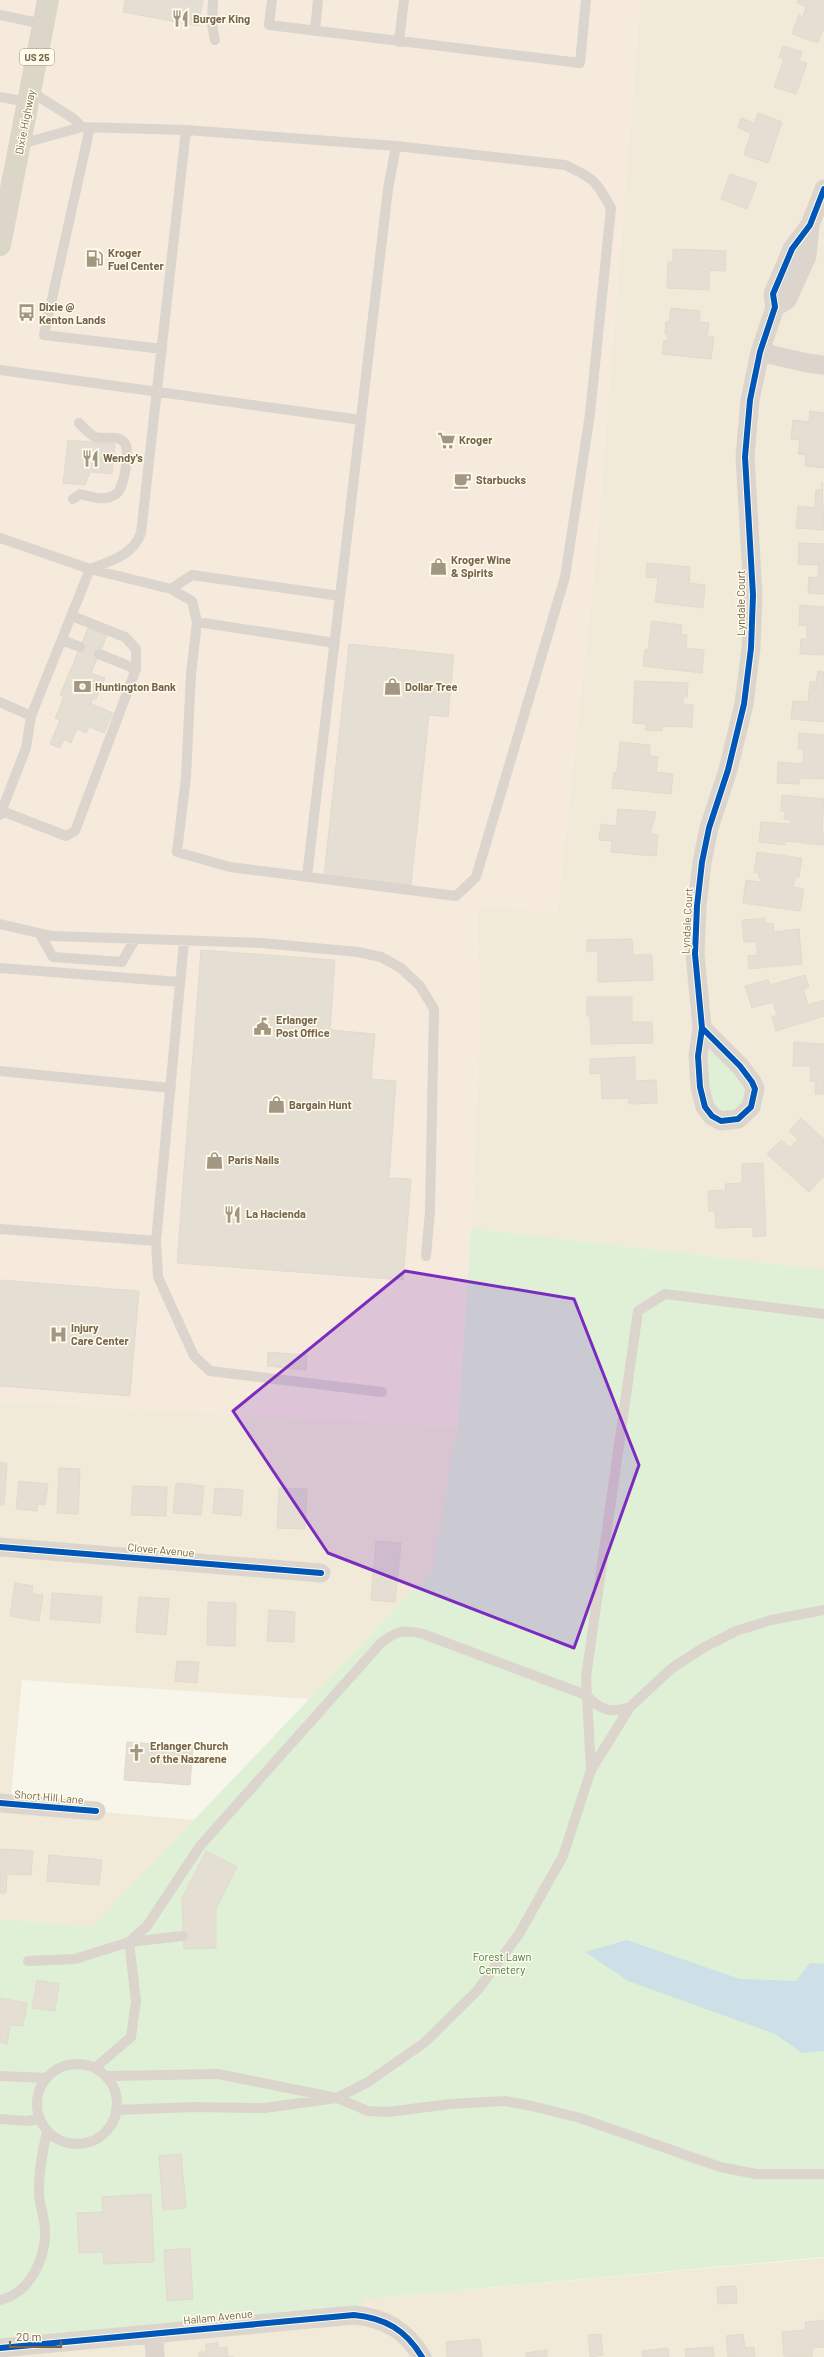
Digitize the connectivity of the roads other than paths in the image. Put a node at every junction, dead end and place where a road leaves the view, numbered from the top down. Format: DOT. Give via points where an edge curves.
graph roads {
  1 [pos="48,0"];
  2 [pos="213,0"];
  3 [pos="272,0"];
  4 [pos="318,0"];
  5 [pos="404,0"];
  6 [pos="586,0"];
  7 [pos="0,14"];
  8 [pos="43,24"];
  9 [pos="315,31"];
  10 [pos="216,40"];
  11 [pos="399,42"];
  12 [pos="0,97"];
  13 [pos="30,97"];
  14 [pos="86,127"];
  15 [pos="186,130"];
  16 [pos="20,144"];
  17 [pos="396,146"];
  18 [pos="824,189"];
  19 [pos="0,244"];
  20 [pos="162,349"];
  21 [pos="760,352"];
  22 [pos="824,366"];
  23 [pos="0,370"];
  24 [pos="157,390"];
  25 [pos="361,420"];
  26 [pos="79,423"];
  27 [pos="73,499"];
  28 [pos="0,538"];
  29 [pos="90,569"];
  30 [pos="171,589"];
  31 [pos="340,596"];
  32 [pos="72,616"];
  33 [pos="197,622"];
  34 [pos="62,640"];
  35 [pos="335,643"];
  36 [pos="80,647"];
  37 [pos="99,654"];
  38 [pos="136,668"];
  39 [pos="0,702"];
  40 [pos="31,716"];
  41 [pos="1,813"];
  42 [pos="307,876"];
  43 [pos="0,924"];
  44 [pos="39,933"];
  45 [pos="135,940"];
  46 [pos="184,941"];
  47 [pos="0,968"];
  48 [pos="180,982"];
  49 [pos="702,1028"];
  50 [pos="0,1071"];
  51 [pos="171,1088"];
  52 [pos="0,1229"];
  53 [pos="156,1241"];
  54 [pos="426,1256"];
  55 [pos="824,1314"];
  56 [pos="382,1392"];
  57 [pos="0,1547"];
  58 [pos="320,1573"];
  59 [pos="824,1610"];
  60 [pos="586,1695"];
  61 [pos="630,1707"];
  62 [pos="591,1770"];
  63 [pos="0,1803"];
  64 [pos="96,1811"];
  65 [pos="183,1936"];
  66 [pos="129,1942"];
  67 [pos="28,1961"];
  68 [pos="95,2068"];
  69 [pos="0,2076"];
  70 [pos="106,2076"];
  71 [pos="47,2078"];
  72 [pos="337,2098"];
  73 [pos="116,2110"];
  74 [pos="0,2119"];
  75 [pos="40,2119"];
  76 [pos="47,2131"];
  77 [pos="824,2174"];
  78 [pos="0,2300"];
  79 [pos="154,2334"];
  80 [pos="0,2348"];
  81 [pos="155,2357"];
  82 [pos="422,2357"];
  1 -- 8 [label="main road, Dixie Highway / US 25"];
  2 -- 10 [label="lane" via="212,24"];
  3 -- 9 [label="lane" via="269,25"];
  4 -- 9 [label="lane"];
  5 -- 11 [label="lane"];
  6 -- 11 [label="lane" via="580,63"];
  7 -- 8 [label="lane"];
  8 -- 13 [label="main road, Dixie Highway / US 25"];
  9 -- 11 [label="lane"];
  12 -- 13 [label="lane"];
  13 -- 14 [label="lane"];
  13 -- 16 [label="main road, Dixie Highway / US 25"];
  14 -- 15 [label="lane"];
  14 -- 16 [label="lane"];
  14 -- 20 [label="lane" via="44,335"];
  15 -- 17 [label="lane"];
  15 -- 20 [label="lane"];
  16 -- 19 [label="main road, Dixie Highway / US 25"];
  17 -- 25 [label="lane" via="388,190"];
  17 -- 42 [label="lane" via="564,165 590,176 598,185 611,208 590,414 565,577 476,877 456,896"];
  18 -- 21 [label="street, Lyndale Court" via="810,225 792,249 773,294 776,307"];
  20 -- 24 [label="lane"];
  21 -- 22 [label="street"];
  21 -- 49 [label="street, Lyndale Court" via="750,400 745,457 754,595 751,648 744,704 709,828 696,906 695,954"];
  23 -- 24 [label="lane"];
  24 -- 25 [label="lane"];
  24 -- 29 [label="lane" via="138,542 118,558"];
  25 -- 31 [label="lane"];
  26 -- 27 [label="lane" via="94,436 117,437 126,443 128,449 123,484 116,494 104,499 80,494"];
  28 -- 29 [label="lane"];
  29 -- 30 [label="lane"];
  29 -- 32 [label="lane"];
  30 -- 31 [label="lane" via="192,575"];
  30 -- 33 [label="lane" via="192,601"];
  31 -- 35 [label="lane"];
  32 -- 34 [label="lane"];
  32 -- 38 [label="lane" via="125,636 136,649"];
  33 -- 35 [label="lane"];
  33 -- 42 [label="lane" via="191,674 186,777 177,852 230,867"];
  34 -- 36 [label="lane"];
  34 -- 40 [label="lane"];
  35 -- 42 [label="lane"];
  37 -- 38 [label="lane"];
  38 -- 41 [label="lane" via="75,831 66,836"];
  39 -- 40 [label="lane"];
  40 -- 41 [label="lane" via="26,748"];
  43 -- 44 [label="lane"];
  44 -- 45 [label="lane" via="52,936"];
  44 -- 45 [label="lane" via="53,957 122,962"];
  45 -- 46 [label="lane"];
  46 -- 48 [label="lane"];
  46 -- 54 [label="lane" via="261,943 358,952 381,957 401,968 420,986 434,1009 430,1211"];
  47 -- 48 [label="lane"];
  48 -- 51 [label="lane"];
  50 -- 51 [label="lane"];
  51 -- 53 [label="lane"];
  52 -- 53 [label="lane"];
  53 -- 56 [label="lane" via="158,1277 194,1356 210,1371"];
  55 -- 60 [label="lane" via="665,1294 638,1311 586,1677"];
  57 -- 58 [label="street, Clover Avenue"];
  59 -- 61 [label="lane" via="770,1620 736,1631 672,1668"];
  60 -- 61 [label="lane" via="595,1705 606,1711"];
  60 -- 62 [label="lane"];
  60 -- 66 [label="lane" via="423,1634 410,1631 393,1633 200,1846 147,1926"];
  61 -- 62 [label="lane"];
  62 -- 72 [label="lane" via="563,1856 519,1934 500,1962 477,1991 424,2043 368,2082"];
  63 -- 64 [label="street, Short Hill Lane"];
  65 -- 66 [label="lane"];
  66 -- 67 [label="lane" via="74,1959"];
  66 -- 68 [label="lane" via="136,2001 131,2037"];
  68 -- 70 [label="lane"];
  68 -- 71 [label="lane" via="84,2064 70,2064 57,2069"];
  69 -- 71 [label="lane"];
  70 -- 72 [label="lane" via="218,2074"];
  70 -- 73 [label="lane" via="114,2087 118,2101"];
  71 -- 75 [label="lane" via="40,2090 37,2105"];
  72 -- 73 [label="lane" via="264,2108"];
  72 -- 77 [label="lane" via="375,2112 458,2104 505,2102 525,2105 580,2118 720,2167 756,2174"];
  73 -- 76 [label="lane" via="114,2121 106,2132 95,2140 72,2144 58,2140"];
  74 -- 75 [label="lane"];
  75 -- 76 [label="lane"];
  76 -- 78 [label="lane" via="41,2157 39,2191 45,2229 43,2256 24,2287 8,2298"];
  79 -- 80 [label="street, Hallam Avenue"];
  79 -- 81 [label="street"];
  79 -- 82 [label="street, Hallam Avenue" via="354,2315 373,2317 404,2334"];
}
